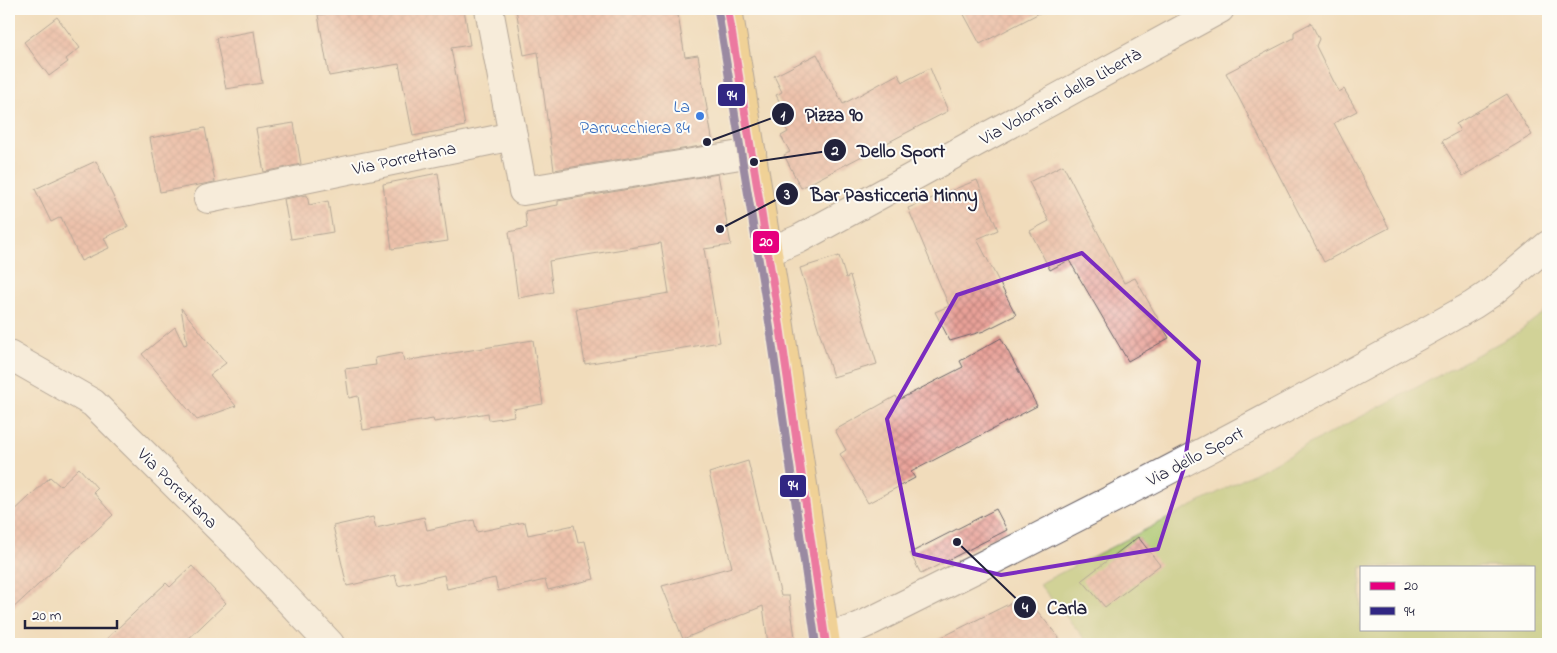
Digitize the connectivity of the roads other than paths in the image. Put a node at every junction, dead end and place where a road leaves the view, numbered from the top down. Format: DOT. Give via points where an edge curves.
graph roads {
  1 [pos="489,9"];
  2 [pos="728,9"];
  3 [pos="1220,9"];
  4 [pos="513,136"];
  5 [pos="752,153"];
  6 [pos="208,199"];
  7 [pos="1548,245"];
  8 [pos="768,252"];
  9 [pos="9,355"];
  10 [pos="825,640"];
  11 [pos="330,644"];
  1 -- 4 [label="street"];
  2 -- 5 [label="main road"];
  3 -- 8 [label="street, Via Volontari della Libertà" via="800,239"];
  4 -- 5 [label="street" via="523,191"];
  4 -- 6 [label="street, Via Porrettana"];
  5 -- 8 [label="main road"];
  7 -- 10 [label="street, Via dello Sport" via="1473,305 1184,463 867,623"];
  8 -- 10 [label="main road"];
  9 -- 11 [label="street, Via Porrettana" via="93,404 240,549"];
}
